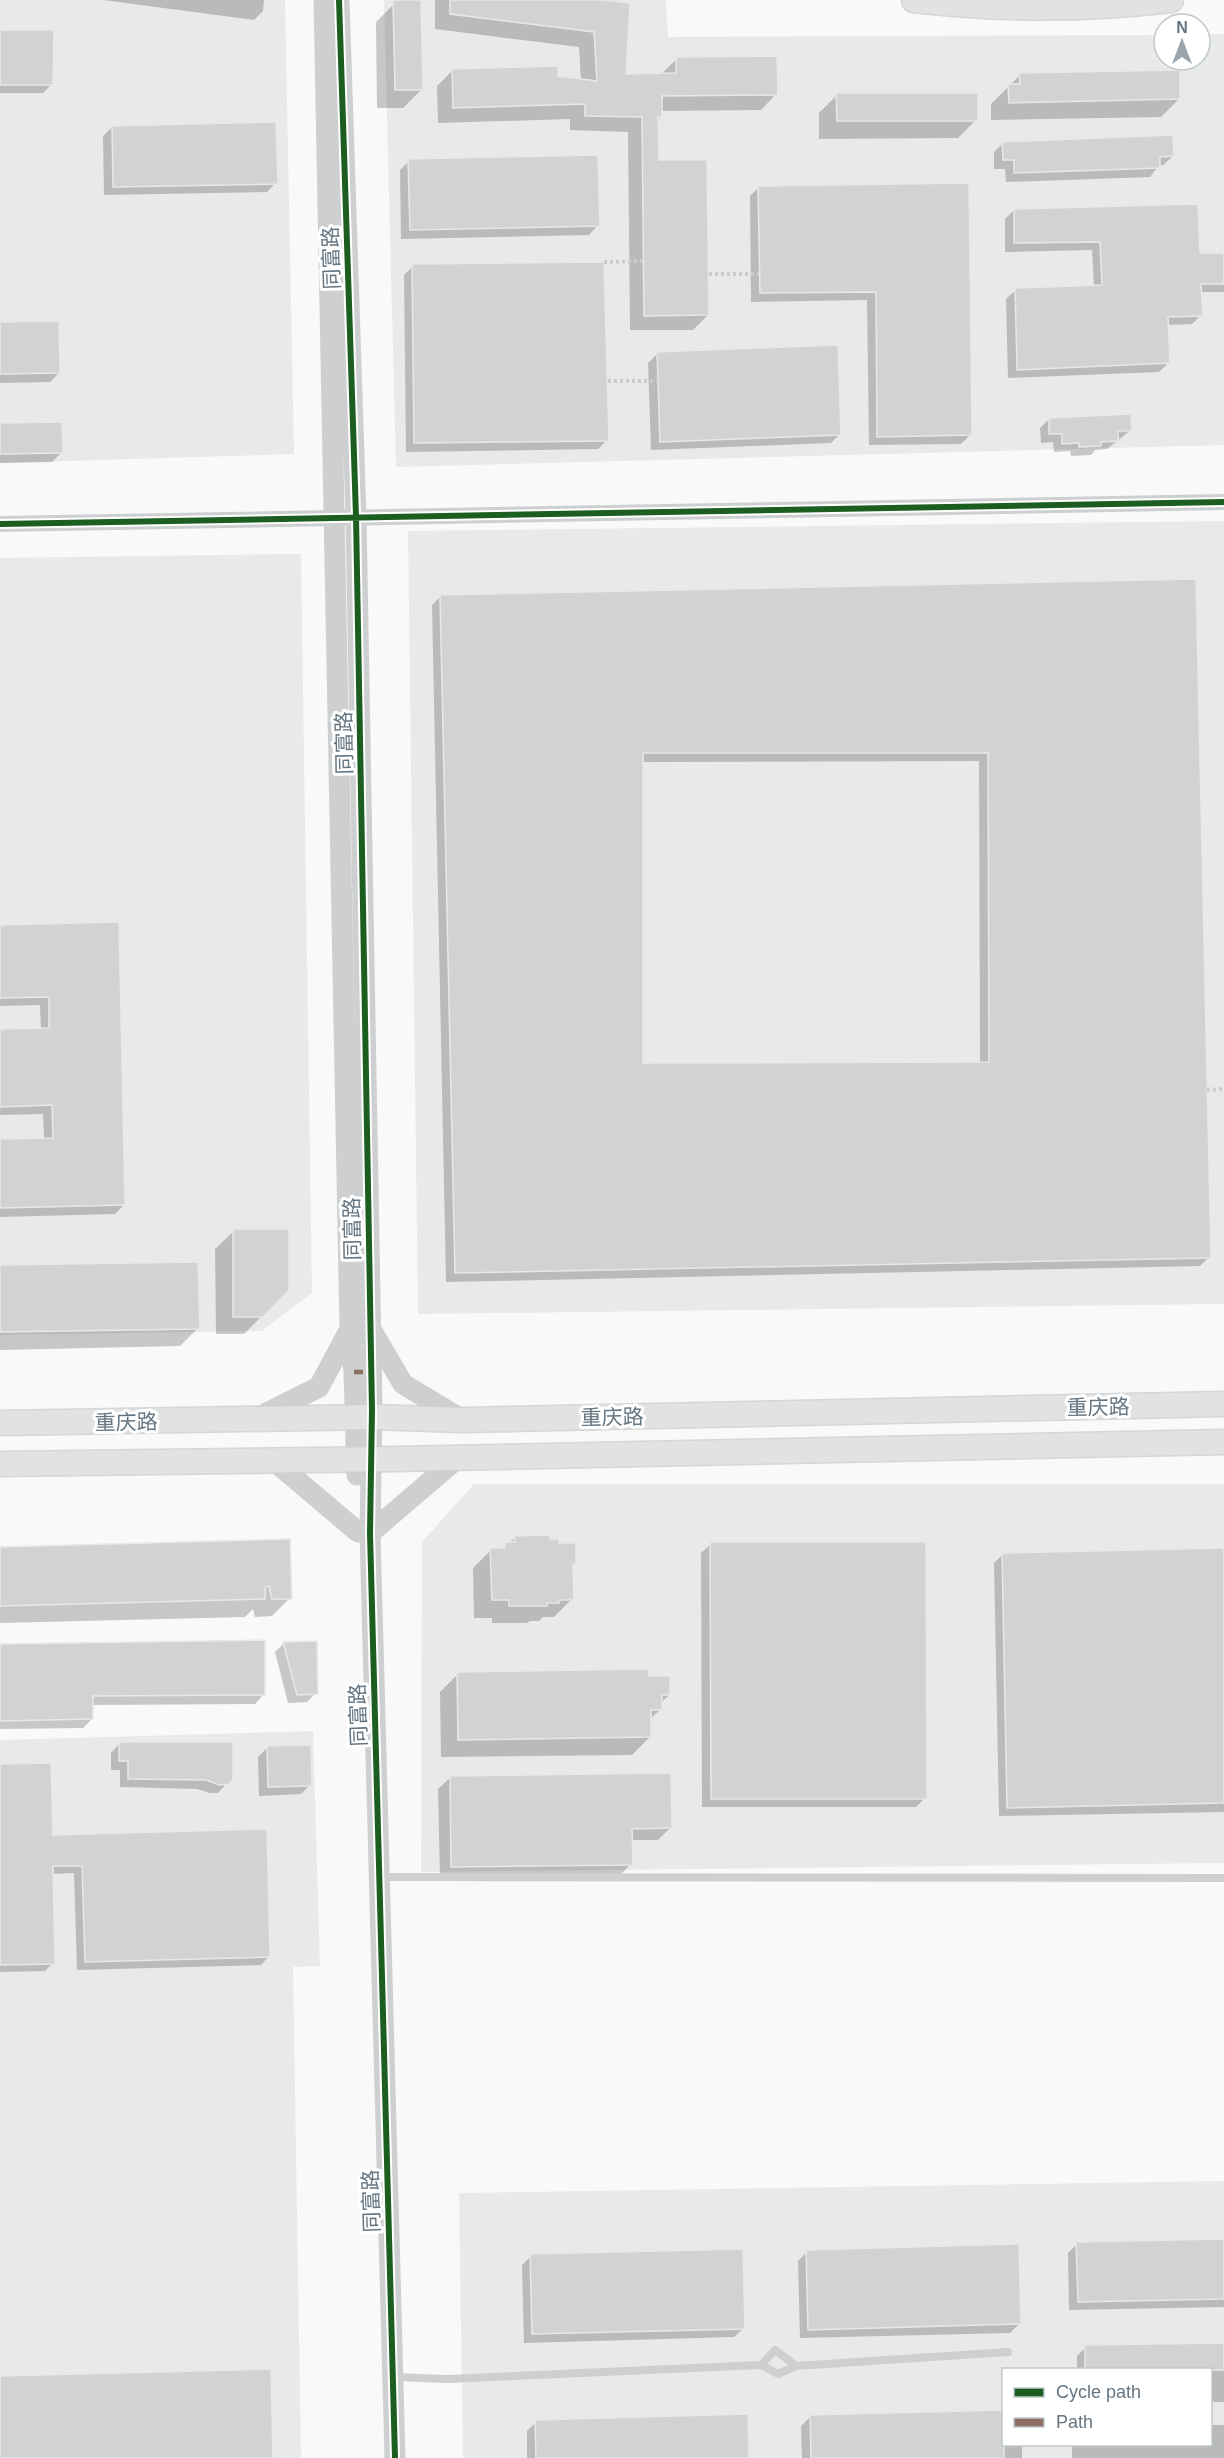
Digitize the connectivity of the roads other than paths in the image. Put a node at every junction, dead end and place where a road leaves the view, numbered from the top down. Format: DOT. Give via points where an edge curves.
graph roads {
  1 [pos="324,0"];
  2 [pos="339,0"];
  3 [pos="914,0"];
  4 [pos="1171,0"];
  5 [pos="1224,502"];
  6 [pos="334,516"];
  7 [pos="356,516"];
  8 [pos="0,524"];
  9 [pos="360,1329"];
  10 [pos="1224,1404"];
  11 [pos="363,1417"];
  12 [pos="251,1420"];
  13 [pos="463,1420"];
  14 [pos="0,1424"];
  15 [pos="1224,1442"];
  16 [pos="459,1456"];
  17 [pos="273,1460"];
  18 [pos="363,1460"];
  19 [pos="0,1464"];
  20 [pos="364,1533"];
  21 [pos="379,1876"];
  22 [pos="1224,1878"];
  23 [pos="1008,2352"];
  24 [pos="761,2365"];
  25 [pos="796,2366"];
  26 [pos="392,2377"];
  27 [pos="380,2458"];
  28 [pos="394,2458"];
  1 -- 6 [label="street, 同富路"];
  2 -- 7 [label="street, 同富路"];
  3 -- 4 [label="main road" via="1067,8"];
  5 -- 7 [label="street"];
  6 -- 7 [label="street"];
  6 -- 8 [label="street"];
  6 -- 9 [label="street, 同富路"];
  7 -- 9 [label="street, 同富路"];
  9 -- 11 [label="street, 同富路"];
  9 -- 12 [label="street" via="319,1387"];
  9 -- 13 [label="street" via="403,1384"];
  10 -- 13 [label="main road, 重庆路"];
  11 -- 12 [label="main road, 重庆路"];
  11 -- 13 [label="main road, 重庆路"];
  11 -- 18 [label="street, 同富路"];
  12 -- 14 [label="main road, 重庆路"];
  15 -- 16 [label="main road, 重庆路"];
  16 -- 18 [label="main road, 重庆路"];
  16 -- 20 [label="street"];
  17 -- 18 [label="main road, 重庆路"];
  17 -- 19 [label="main road, 重庆路"];
  17 -- 20 [label="street"];
  18 -- 20 [label="street, 同富路"];
  20 -- 21 [label="street, 同富路"];
  20 -- 27 [label="street, 同富路"];
  21 -- 22 [label="lane"];
  21 -- 26 [label="street, 同富路"];
  23 -- 25 [label="lane"];
  24 -- 25 [label="lane" via="778,2374"];
  24 -- 25 [label="lane" via="774,2350"];
  24 -- 26 [label="lane" via="448,2379"];
  26 -- 28 [label="street, 同富路"];
}
